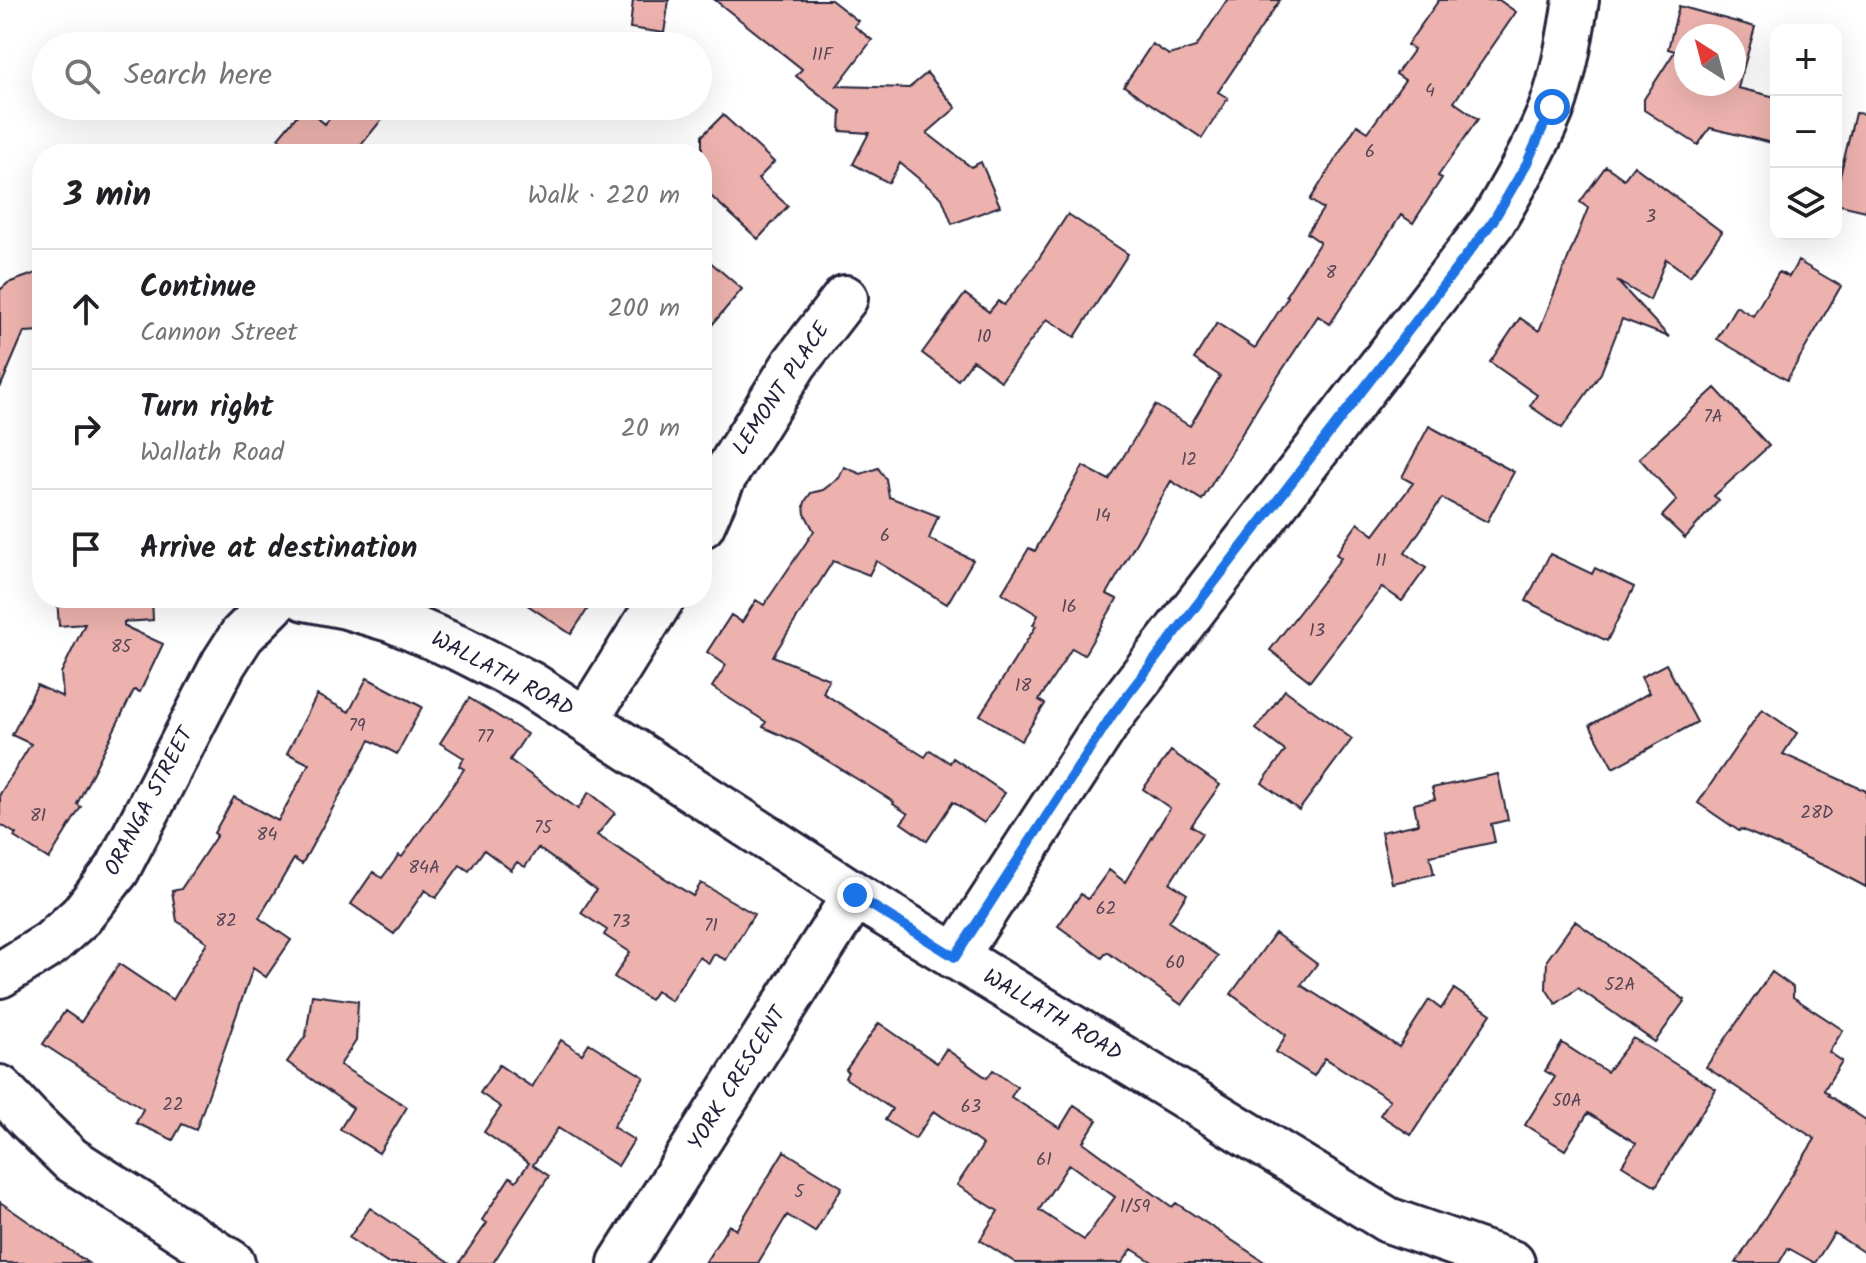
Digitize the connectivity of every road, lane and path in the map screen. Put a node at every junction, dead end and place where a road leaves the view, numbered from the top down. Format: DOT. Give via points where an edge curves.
graph roads {
  1 [pos="1576,0"];
  2 [pos="845,298"];
  3 [pos="712,503"];
  4 [pos="277,608"];
  5 [pos="353,608"];
  6 [pos="656,608"];
  7 [pos="586,720"];
  8 [pos="855,895"];
  9 [pos="955,957"];
  10 [pos="0,975"];
  11 [pos="0,1088"];
  12 [pos="232,1263"];
  13 [pos="621,1263"];
  14 [pos="1512,1263"];
  1 -- 9 [label="street" via="1552,107 1493,221 1112,715"];
  2 -- 3 [label="street, LEMONT PLACE" via="795,363"];
  4 -- 10 [label="street, ORANGA STREET" via="242,635 224,663 117,870 81,916 50,944"];
  5 -- 7 [label="street, WALLATH ROAD" via="463,650"];
  6 -- 7 [label="street"];
  7 -- 8 [label="street, WALLATH ROAD"];
  8 -- 9 [label="street, WALLATH ROAD"];
  8 -- 13 [label="street, YORK CRESCENT"];
  9 -- 14 [label="street, WALLATH ROAD" via="1388,1220"];
  11 -- 12 [label="street" via="70,1159"];
}
